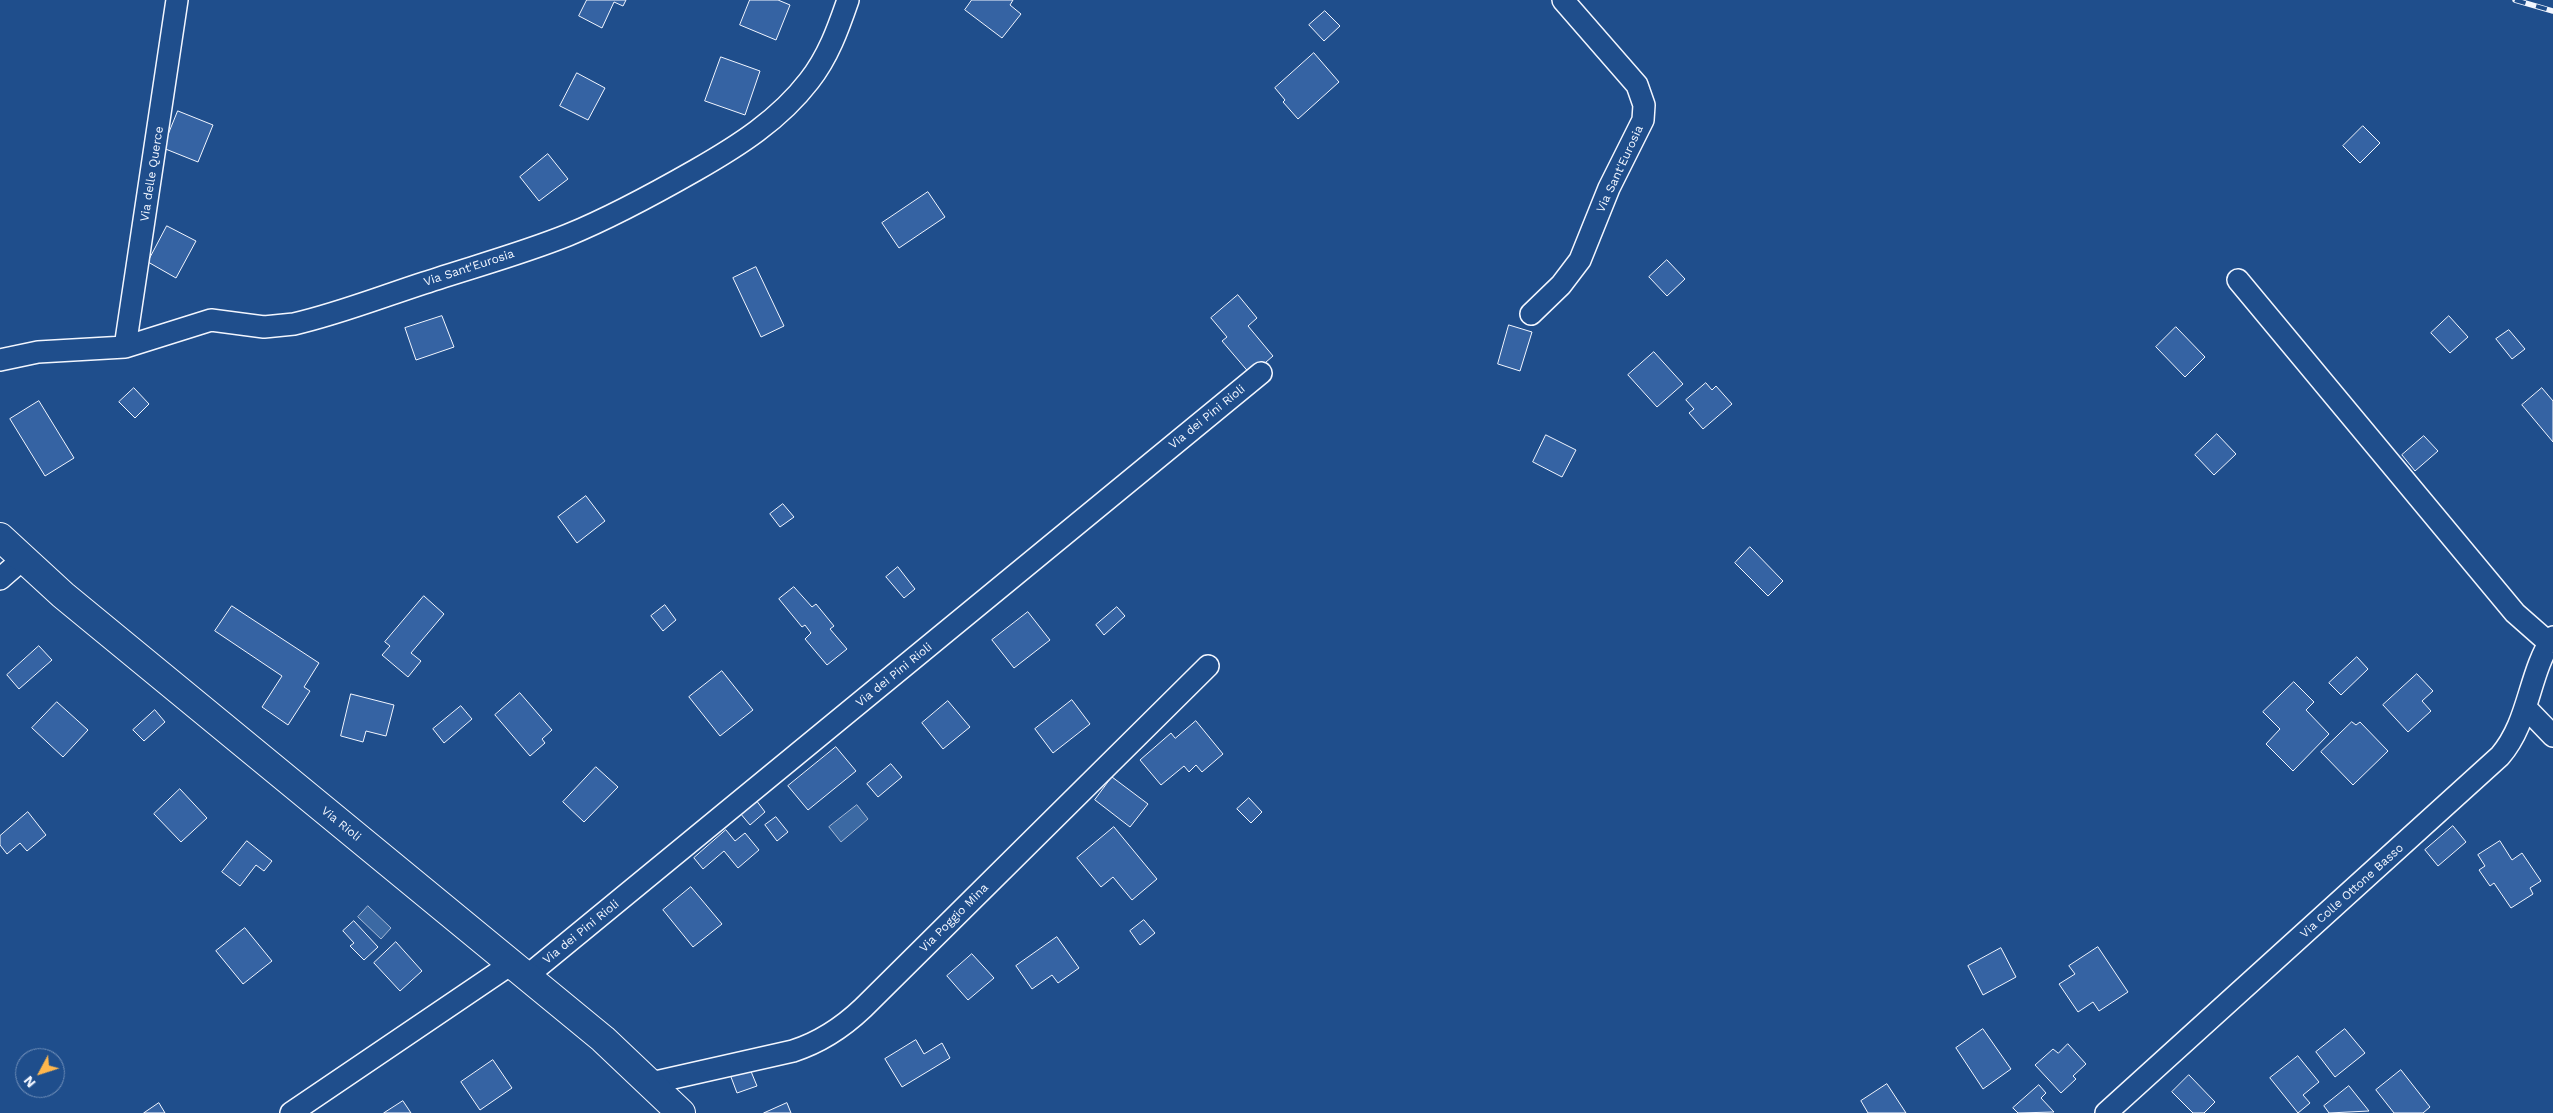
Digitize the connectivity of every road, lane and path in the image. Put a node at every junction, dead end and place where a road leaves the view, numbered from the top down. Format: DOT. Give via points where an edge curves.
graph roads {
  1 [pos="177,0"];
  2 [pos="848,0"];
  3 [pos="1564,0"];
  4 [pos="2238,280"];
  5 [pos="1532,314"];
  6 [pos="125,347"];
  7 [pos="0,360"];
  8 [pos="1261,373"];
  9 [pos="0,537"];
  10 [pos="23,560"];
  11 [pos="0,579"];
  12 [pos="2551,640"];
  13 [pos="1208,666"];
  14 [pos="2526,708"];
  15 [pos="2553,736"];
  16 [pos="519,970"];
  17 [pos="651,1084"];
  18 [pos="291,1113"];
  19 [pos="681,1113"];
  20 [pos="2106,1113"];
  1 -- 6 [label="street, Via delle Querce"];
  2 -- 6 [label="street, Via Sant'Eurosia" via="822,62 784,108 734,148 612,215 545,243 300,323 270,327 211,320"];
  3 -- 5 [label="street, Via Sant'Eurosia" via="1637,85 1644,112 1639,130 1609,188 1580,260"];
  4 -- 12 [label="street" via="2515,613"];
  6 -- 7 [label="street, Via Sant'Eurosia" via="38,352"];
  8 -- 16 [label="street, Via dei Pini Rioli"];
  9 -- 10 [label="main road, Via Rioli"];
  10 -- 11 [label="street"];
  10 -- 16 [label="main road, Via Rioli"];
  12 -- 14 [label="street, Via Colle Ottone Basso"];
  13 -- 17 [label="street, Via Poggio Mina" via="864,1008 839,1029 793,1051"];
  14 -- 15 [label="street"];
  14 -- 20 [label="street, Via Colle Ottone Basso" via="2517,733 2495,761"];
  16 -- 17 [label="main road, Via Rioli" via="611,1046"];
  16 -- 18 [label="street, Via dei Pini Rioli"];
  17 -- 19 [label="main road, Via Rioli"];
}
